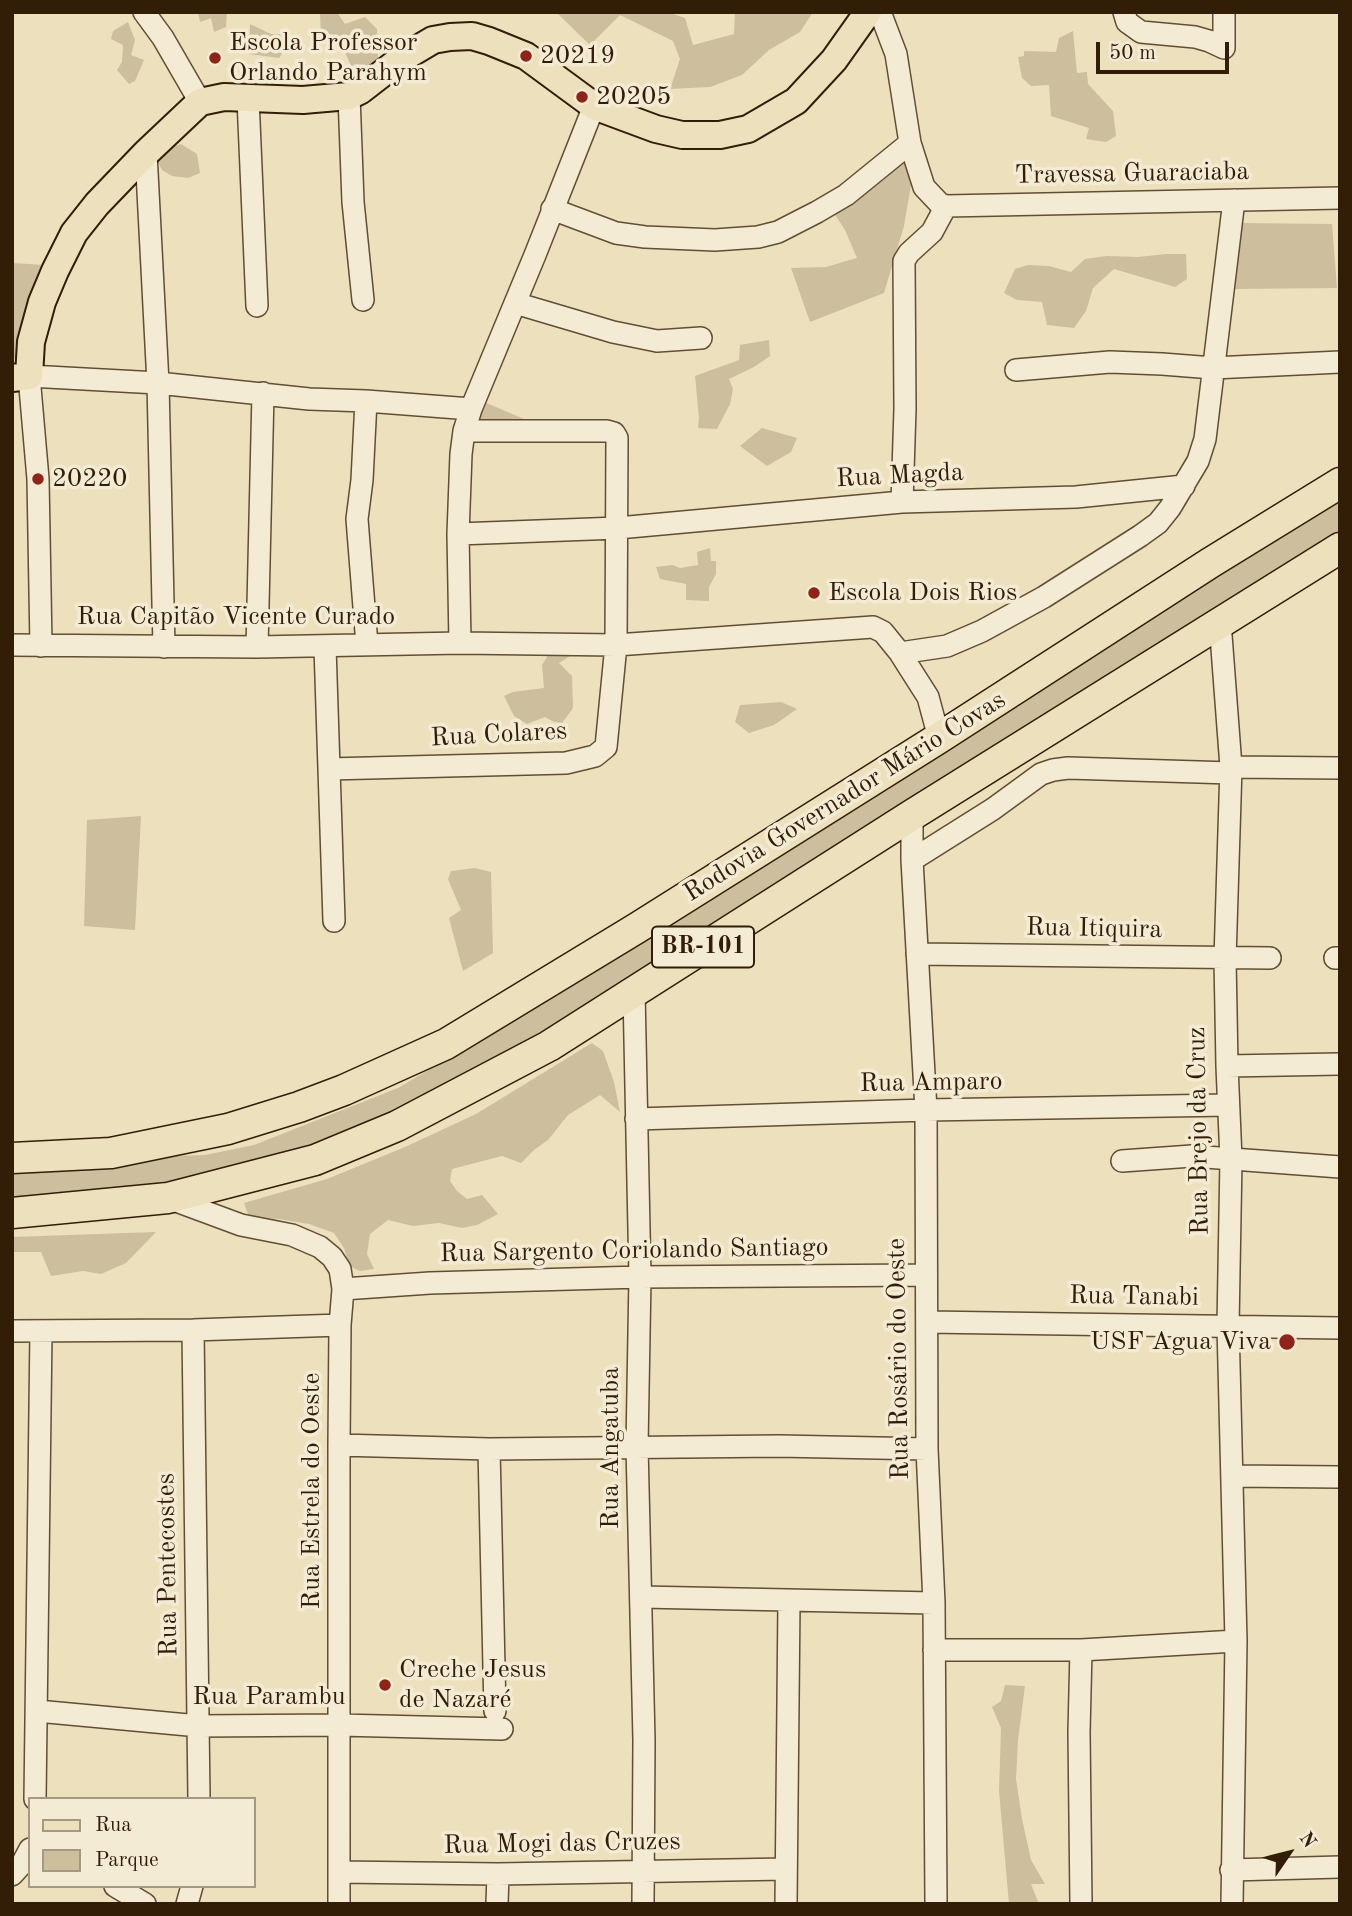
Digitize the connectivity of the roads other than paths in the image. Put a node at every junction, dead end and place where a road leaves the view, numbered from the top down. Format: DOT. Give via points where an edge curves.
graph roads {
  1 [pos="144,12"];
  2 [pos="868,12"];
  3 [pos="880,12"];
  4 [pos="1224,12"];
  5 [pos="1125,17"];
  6 [pos="349,96"];
  7 [pos="248,99"];
  8 [pos="200,102"];
  9 [pos="594,106"];
  10 [pos="910,143"];
  11 [pos="146,153"];
  12 [pos="1340,198"];
  13 [pos="938,200"];
  14 [pos="1234,200"];
  15 [pos="552,209"];
  16 [pos="363,300"];
  17 [pos="515,303"];
  18 [pos="257,306"];
  19 [pos="701,338"];
  20 [pos="1340,362"];
  21 [pos="1213,368"];
  22 [pos="1016,370"];
  23 [pos="21,377"];
  24 [pos="158,383"];
  25 [pos="263,393"];
  26 [pos="366,401"];
  27 [pos="471,409"];
  28 [pos="464,431"];
  29 [pos="1340,483"];
  30 [pos="1185,486"];
  31 [pos="902,502"];
  32 [pos="618,528"];
  33 [pos="458,534"];
  34 [pos="1340,548"];
  35 [pos="1220,622"];
  36 [pos="460,643"];
  37 [pos="12,645"];
  38 [pos="367,645"];
  39 [pos="616,645"];
  40 [pos="41,646"];
  41 [pos="325,646"];
  42 [pos="164,647"];
  43 [pos="257,647"];
  44 [pos="900,653"];
  45 [pos="939,738"];
  46 [pos="1017,748"];
  47 [pos="1340,768"];
  48 [pos="329,769"];
  49 [pos="1053,770"];
  50 [pos="1231,770"];
  51 [pos="912,815"];
  52 [pos="912,860"];
  53 [pos="334,921"];
  54 [pos="916,954"];
  55 [pos="1270,958"];
  56 [pos="1225,959"];
  57 [pos="634,992"];
  58 [pos="1340,1064"];
  59 [pos="1227,1066"];
  60 [pos="1228,1105"];
  61 [pos="926,1110"];
  62 [pos="636,1119"];
  63 [pos="12,1158"];
  64 [pos="1231,1159"];
  65 [pos="1122,1161"];
  66 [pos="1340,1167"];
  67 [pos="168,1198"];
  68 [pos="12,1213"];
  69 [pos="926,1275"];
  70 [pos="640,1277"];
  71 [pos="343,1289"];
  72 [pos="927,1322"];
  73 [pos="340,1325"];
  74 [pos="1228,1326"];
  75 [pos="1340,1328"];
  76 [pos="192,1330"];
  77 [pos="12,1331"];
  78 [pos="41,1331"];
  79 [pos="339,1446"];
  80 [pos="637,1446"];
  81 [pos="489,1449"];
  82 [pos="927,1449"];
  83 [pos="1232,1476"];
  84 [pos="1340,1477"];
  85 [pos="641,1597"];
  86 [pos="789,1601"];
  87 [pos="933,1603"];
  88 [pos="1236,1641"];
  89 [pos="934,1650"];
  90 [pos="1081,1650"];
  91 [pos="37,1711"];
  92 [pos="340,1725"];
  93 [pos="199,1726"];
  94 [pos="35,1797"];
  95 [pos="199,1797"];
  96 [pos="28,1853"];
  97 [pos="1340,1867"];
  98 [pos="786,1869"];
  99 [pos="1231,1870"];
  100 [pos="643,1871"];
  101 [pos="338,1872"];
  102 [pos="498,1874"];
  103 [pos="12,1875"];
  104 [pos="118,1888"];
  105 [pos="145,1904"];
  106 [pos="338,1904"];
  107 [pos="497,1904"];
  108 [pos="643,1904"];
  109 [pos="786,1904"];
  110 [pos="936,1904"];
  111 [pos="1081,1904"];
  112 [pos="1232,1904"];
  1 -- 8 [label="street"];
  2 -- 9 [label="main road" via="834,60 796,101 748,129 682,135"];
  3 -- 10 [label="street" via="896,54"];
  4 -- 5 [label="street" via="1224,48 1195,37 1141,32"];
  6 -- 7 [label="main road"];
  6 -- 9 [label="main road" via="433,40 472,36 526,56"];
  6 -- 16 [label="street"];
  7 -- 8 [label="main road"];
  7 -- 18 [label="street"];
  8 -- 11 [label="main road"];
  9 -- 15 [label="street"];
  10 -- 13 [label="street" via="924,187"];
  10 -- 15 [label="street" via="846,195 778,232 758,237 645,237 617,233"];
  11 -- 23 [label="main road" via="75,233 42,302"];
  11 -- 24 [label="street"];
  12 -- 14 [label="street, Travessa Guaraciaba"];
  13 -- 14 [label="street, Travessa Guaraciaba"];
  13 -- 31 [label="street" via="932,232 904,261"];
  14 -- 21 [label="street"];
  15 -- 17 [label="street"];
  17 -- 19 [label="street" via="657,341"];
  17 -- 27 [label="street"];
  20 -- 21 [label="street"];
  21 -- 22 [label="street" via="1110,362"];
  21 -- 30 [label="street" via="1205,439"];
  23 -- 24 [label="street"];
  23 -- 40 [label="street" via="38,479"];
  24 -- 25 [label="street"];
  24 -- 42 [label="street"];
  25 -- 26 [label="street"];
  25 -- 43 [label="street"];
  26 -- 27 [label="street"];
  26 -- 38 [label="street" via="357,519"];
  27 -- 28 [label="street"];
  28 -- 32 [label="street, Rua Colares" via="614,433"];
  28 -- 33 [label="street"];
  29 -- 45 [label="highway, Rodovia Governador Mário Covas / BR-101"];
  30 -- 31 [label="street, Rua Magda" via="1076,496"];
  30 -- 44 [label="street" via="1158,523 1044,597 947,646"];
  31 -- 32 [label="street, Rua Magda"];
  32 -- 33 [label="street, Rua Magda"];
  32 -- 39 [label="street, Rua Colares"];
  33 -- 36 [label="street"];
  34 -- 35 [label="highway, Rodovia Governador Mário Covas / BR-101"];
  35 -- 46 [label="highway, Rodovia Governador Mário Covas / BR-101"];
  35 -- 50 [label="street, Rua Brejo da Cruz"];
  36 -- 38 [label="street, Rua Capitão Vicente Curado"];
  36 -- 39 [label="street, Rua Capitão Vicente Curado"];
  37 -- 40 [label="street, Rua Capitão Vicente Curado"];
  38 -- 41 [label="street, Rua Capitão Vicente Curado"];
  39 -- 44 [label="street, Rua Capitão Vicente Curado" via="873,627"];
  39 -- 48 [label="street, Rua Colares" via="606,747 595,756 566,764"];
  40 -- 42 [label="street, Rua Capitão Vicente Curado"];
  41 -- 43 [label="street, Rua Capitão Vicente Curado"];
  41 -- 48 [label="street"];
  42 -- 43 [label="street, Rua Capitão Vicente Curado"];
  44 -- 45 [label="street" via="928,697"];
  45 -- 63 [label="highway, Rodovia Governador Mário Covas / BR-101" via="458,1037 383,1073 228,1129 111,1153"];
  46 -- 49 [label="street"];
  46 -- 51 [label="highway, Rodovia Governador Mário Covas / BR-101"];
  47 -- 50 [label="street"];
  48 -- 53 [label="street"];
  49 -- 50 [label="street"];
  49 -- 52 [label="street"];
  50 -- 56 [label="street, Rua Brejo da Cruz"];
  51 -- 52 [label="street, Rua Rosário do Oeste"];
  51 -- 57 [label="highway, Rodovia Governador Mário Covas / BR-101"];
  52 -- 54 [label="street, Rua Rosário do Oeste"];
  54 -- 56 [label="street, Rua Itiquira"];
  54 -- 61 [label="street, Rua Rosário do Oeste"];
  55 -- 56 [label="street, Rua Itiquira"];
  56 -- 59 [label="street, Rua Brejo da Cruz"];
  57 -- 62 [label="street, Rua Angatuba"];
  57 -- 67 [label="highway, Rodovia Governador Mário Covas / BR-101" via="549,1046 397,1126 315,1160"];
  58 -- 59 [label="street"];
  59 -- 60 [label="street, Rua Brejo da Cruz"];
  60 -- 61 [label="street, Rua Amparo"];
  60 -- 64 [label="street, Rua Brejo da Cruz"];
  61 -- 62 [label="street, Rua Amparo"];
  61 -- 69 [label="street, Rua Rosário do Oeste"];
  62 -- 70 [label="street, Rua Angatuba"];
  64 -- 65 [label="street" via="1192,1156"];
  64 -- 66 [label="street"];
  64 -- 74 [label="street, Rua Brejo da Cruz"];
  67 -- 68 [label="highway, Rodovia Governador Mário Covas / BR-101"];
  67 -- 71 [label="street, Rua Estrela do Oeste" via="320,1247 340,1269"];
  69 -- 70 [label="street, Rua Sargento Coriolando Santiago"];
  69 -- 72 [label="street, Rua Rosário do Oeste"];
  70 -- 71 [label="street, Rua Sargento Coriolando Santiago"];
  70 -- 80 [label="street, Rua Angatuba"];
  71 -- 73 [label="street, Rua Estrela do Oeste"];
  72 -- 74 [label="street, Rua Tanabi"];
  72 -- 82 [label="street, Rua Rosário do Oeste"];
  73 -- 76 [label="street"];
  73 -- 79 [label="street, Rua Estrela do Oeste"];
  74 -- 75 [label="street, Rua Tanabi"];
  74 -- 83 [label="street, Rua Brejo da Cruz"];
  76 -- 78 [label="street"];
  76 -- 93 [label="street, Rua Pentecostes"];
  77 -- 78 [label="street"];
  78 -- 91 [label="street"];
  79 -- 81 [label="street"];
  79 -- 92 [label="street, Rua Estrela do Oeste"];
  80 -- 81 [label="street"];
  80 -- 82 [label="street"];
  80 -- 85 [label="street, Rua Angatuba"];
  81 -- 92 [label="street, Rua Parambu" via="499,1720"];
  82 -- 87 [label="street, Rua Rosário do Oeste"];
  83 -- 84 [label="street"];
  83 -- 88 [label="street, Rua Brejo da Cruz"];
  85 -- 86 [label="street"];
  85 -- 100 [label="street, Rua Angatuba"];
  86 -- 87 [label="street"];
  86 -- 98 [label="street"];
  87 -- 89 [label="street, Rua Rosário do Oeste"];
  88 -- 90 [label="street"];
  88 -- 99 [label="street, Rua Brejo da Cruz"];
  89 -- 90 [label="street"];
  89 -- 110 [label="street, Rua Rosário do Oeste"];
  90 -- 111 [label="street"];
  91 -- 93 [label="street, Rua Parambu"];
  91 -- 94 [label="street"];
  92 -- 93 [label="street, Rua Parambu"];
  92 -- 101 [label="street, Rua Estrela do Oeste"];
  93 -- 95 [label="street, Rua Pentecostes"];
  96 -- 103 [label="street"];
  97 -- 99 [label="street"];
  98 -- 100 [label="street, Rua Mogi das Cruzes"];
  98 -- 109 [label="street"];
  99 -- 112 [label="street, Rua Brejo da Cruz"];
  100 -- 102 [label="street, Rua Mogi das Cruzes"];
  100 -- 108 [label="street, Rua Angatuba"];
  101 -- 102 [label="street, Rua Mogi das Cruzes"];
  101 -- 106 [label="street, Rua Estrela do Oeste"];
  102 -- 107 [label="street"];
  104 -- 105 [label="street"];
}
